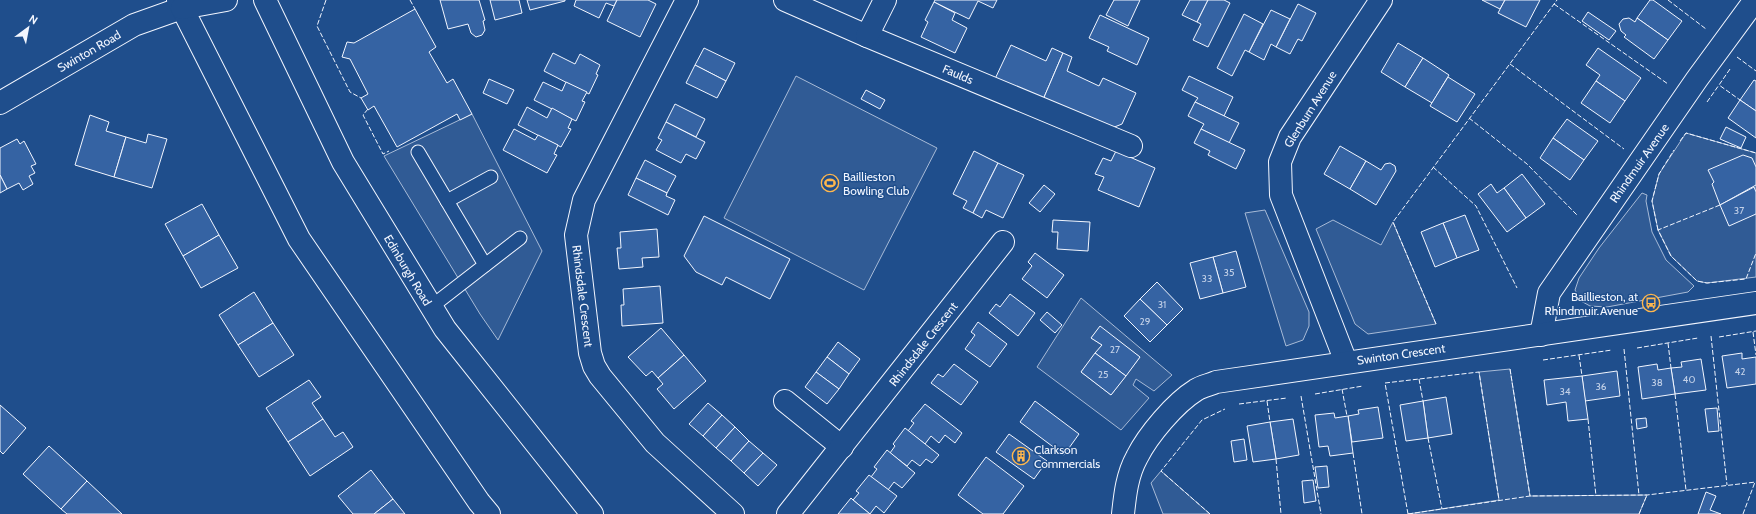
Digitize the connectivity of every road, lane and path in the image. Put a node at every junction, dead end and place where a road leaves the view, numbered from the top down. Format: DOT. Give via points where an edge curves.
graph roads {
  1 [pos="226,0"];
  2 [pos="264,0"];
  3 [pos="687,0"];
  4 [pos="785,0"];
  5 [pos="885,0"];
  6 [pos="1381,0"];
  7 [pos="1755,0"];
  8 [pos="180,4"];
  9 [pos="867,36"];
  10 [pos="0,103"];
  11 [pos="1131,146"];
  12 [pos="418,152"];
  13 [pos="491,177"];
  14 [pos="448,201"];
  15 [pos="520,238"];
  16 [pos="1003,242"];
  17 [pos="485,265"];
  18 [pos="1756,303"];
  19 [pos="431,307"];
  20 [pos="1541,335"];
  21 [pos="1346,362"];
  22 [pos="785,401"];
  23 [pos="842,447"];
  24 [pos="489,514"];
  25 [pos="592,514"];
  26 [pos="733,514"];
  27 [pos="788,514"];
  28 [pos="1123,514"];
  1 -- 8 [label="street, Swinton Road"];
  2 -- 19 [label="street, Edinburgh Road" via="343,162"];
  3 -- 26 [label="street, Rhindsdale Crescent" via="584,200 576,235 590,353 594,366 655,443"];
  4 -- 9 [label="street, Faulds"];
  5 -- 9 [label="street"];
  6 -- 21 [label="street, Glenburn Avenue" via="1290,137 1280,162 1281,194"];
  7 -- 20 [label="street, Rhindmuir Avenue" via="1697,79 1549,293"];
  8 -- 10 [label="street, Swinton Road" via="134,25"];
  8 -- 24 [label="street" via="299,239"];
  9 -- 11 [label="street, Faulds"];
  12 -- 14 [label="lane"];
  13 -- 14 [label="lane"];
  14 -- 17 [label="lane"];
  15 -- 17 [label="lane"];
  16 -- 23 [label="street, Rhindsdale Crescent"];
  17 -- 19 [label="lane"];
  18 -- 20 [label="street, Swinton Crescent"];
  19 -- 25 [label="street, Edinburgh Road" via="444,329"];
  20 -- 21 [label="street, Swinton Crescent"];
  21 -- 28 [label="street, Swinton Crescent" via="1216,382 1197,390 1177,405 1137,457 1125,492"];
  22 -- 23 [label="street"];
  23 -- 27 [label="street, Rhindsdale Crescent"];
}
